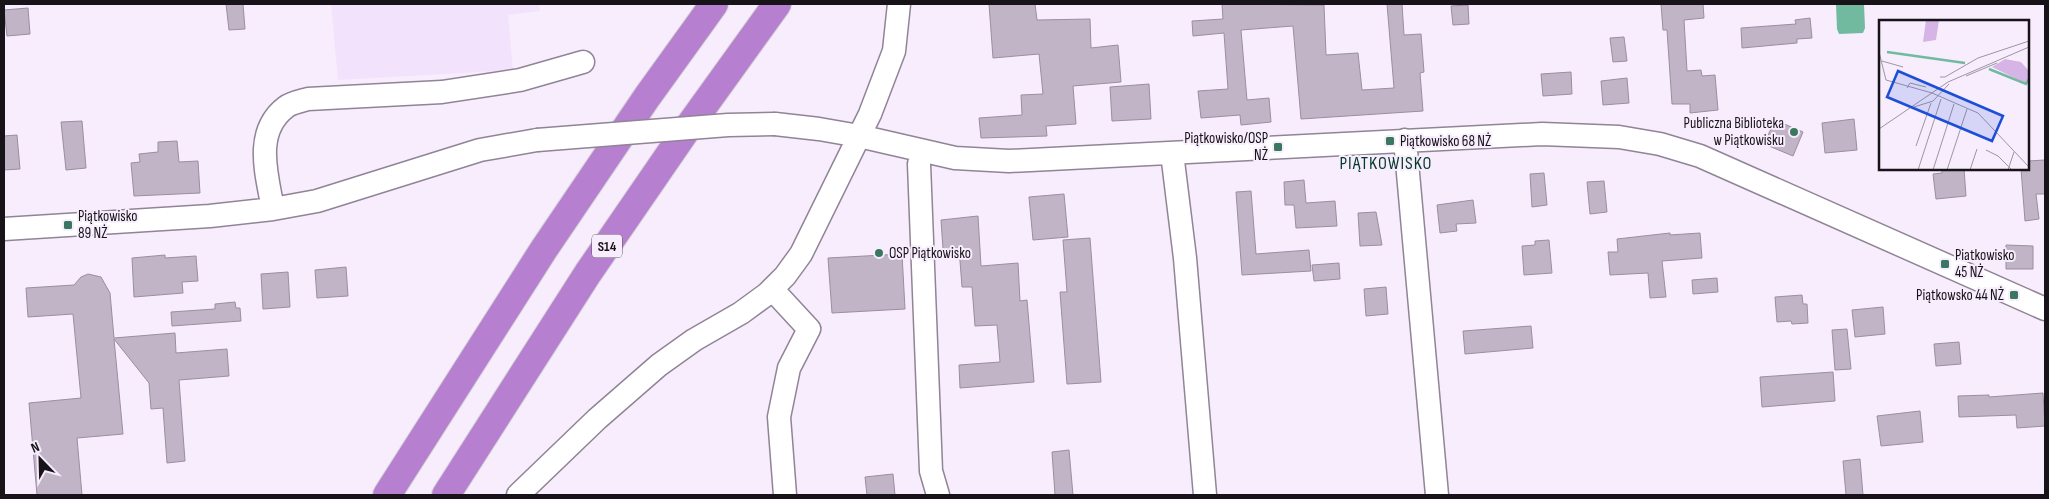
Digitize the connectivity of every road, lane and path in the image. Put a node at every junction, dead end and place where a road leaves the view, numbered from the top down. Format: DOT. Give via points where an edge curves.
graph roads {
  1 [pos="714,4"];
  2 [pos="777,4"];
  3 [pos="899,4"];
  4 [pos="582,62"];
  5 [pos="859,136"];
  6 [pos="1405,140"];
  7 [pos="1172,153"];
  8 [pos="919,164"];
  9 [pos="273,210"];
  10 [pos="4,229"];
  11 [pos="772,289"];
  12 [pos="2045,309"];
  13 [pos="387,495"];
  14 [pos="446,495"];
  15 [pos="518,495"];
  16 [pos="785,495"];
  17 [pos="938,495"];
  18 [pos="1205,495"];
  19 [pos="1437,495"];
  1 -- 13 [label="highway" via="544,249"];
  2 -- 14 [label="highway, S14" via="594,265"];
  3 -- 5 [label="street" via="894,51"];
  4 -- 9 [label="street" via="520,80 451,90 308,99 287,106 273,121 266,140 264,158"];
  5 -- 7 [label="street" via="932,154 982,160"];
  5 -- 9 [label="street, bridge" via="775,124 537,140 480,150 317,201"];
  5 -- 11 [label="street" via="801,254"];
  6 -- 7 [label="street"];
  6 -- 12 [label="street" via="1542,134 1619,137 1660,144 1709,160"];
  6 -- 19 [label="street"];
  7 -- 18 [label="street" via="1185,258"];
  8 -- 17 [label="street" via="931,471"];
  9 -- 10 [label="street"];
  11 -- 15 [label="street" via="741,313 659,365"];
  11 -- 16 [label="street" via="809,329 789,368 779,417"];
}
